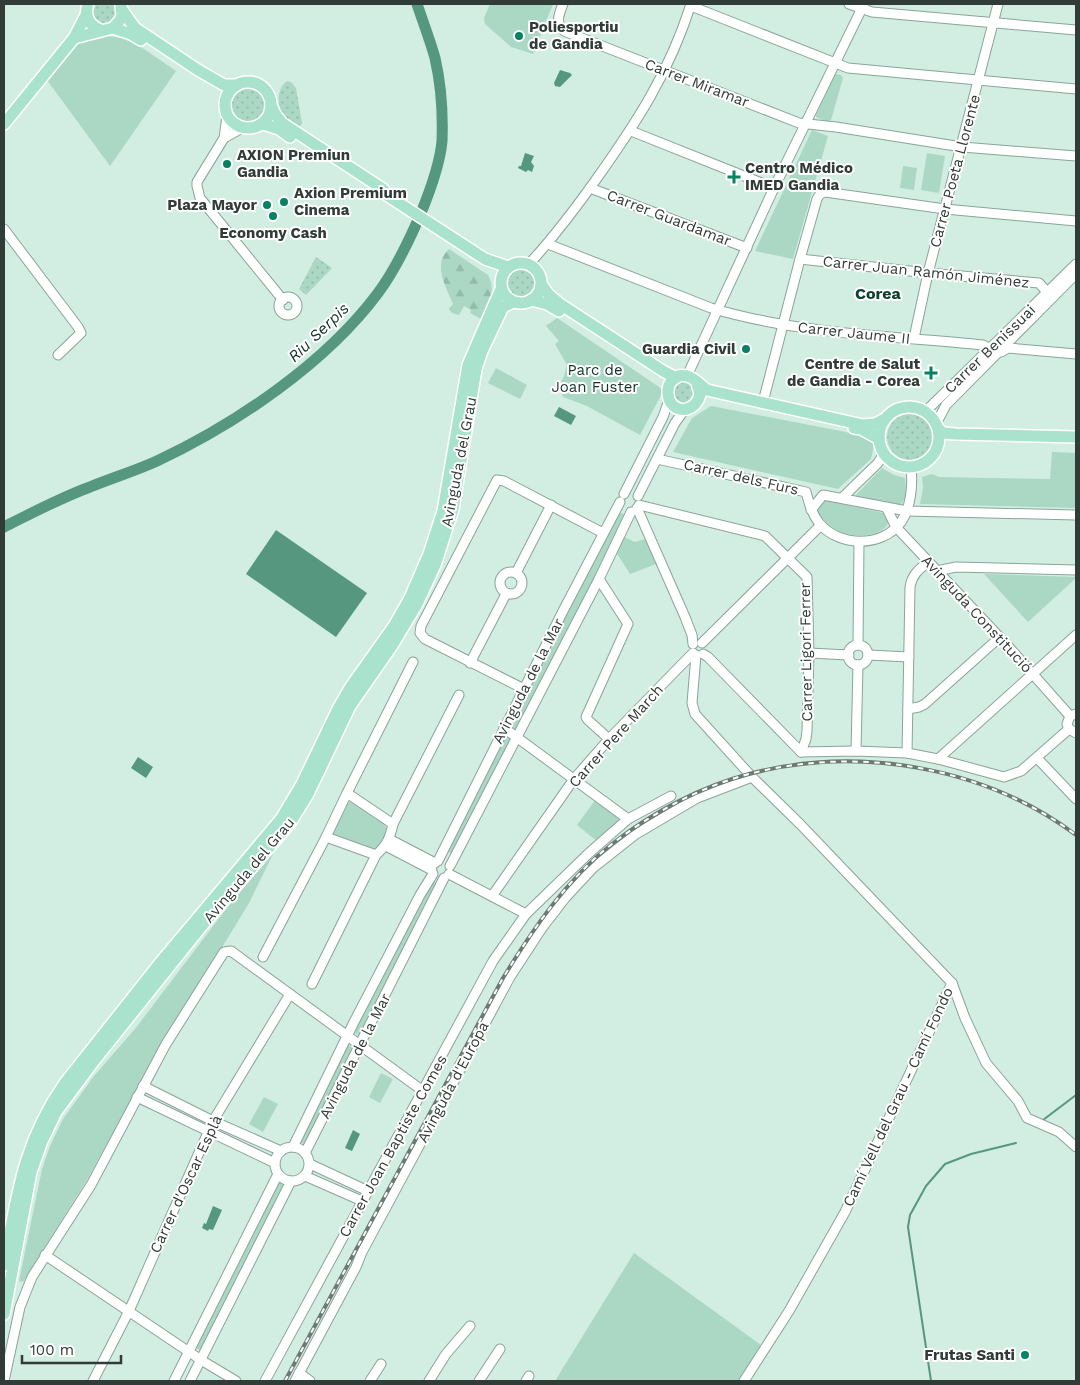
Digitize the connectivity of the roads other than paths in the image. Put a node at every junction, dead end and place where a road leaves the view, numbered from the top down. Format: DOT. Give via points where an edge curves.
graph roads {
  1 [pos="563,4"];
  2 [pos="849,4"];
  3 [pos="998,4"];
  4 [pos="691,5"];
  5 [pos="863,6"];
  6 [pos="121,7"];
  7 [pos="85,9"];
  8 [pos="993,22"];
  9 [pos="113,28"];
  10 [pos="101,30"];
  11 [pos="1076,30"];
  12 [pos="74,38"];
  13 [pos="838,65"];
  14 [pos="665,72"];
  15 [pos="978,79"];
  16 [pos="235,86"];
  17 [pos="1076,89"];
  18 [pos="224,102"];
  19 [pos="271,105"];
  20 [pos="226,116"];
  21 [pos="4,124"];
  22 [pos="263,124"];
  23 [pos="806,124"];
  24 [pos="242,128"];
  25 [pos="631,131"];
  26 [pos="224,138"];
  27 [pos="962,147"];
  28 [pos="1076,156"];
  29 [pos="590,188"];
  30 [pos="774,188"];
  31 [pos="388,196"];
  32 [pos="944,210"];
  33 [pos="1076,221"];
  34 [pos="4,229"];
  35 [pos="548,244"];
  36 [pos="747,248"];
  37 [pos="800,259"];
  38 [pos="488,261"];
  39 [pos="529,264"];
  40 [pos="1076,264"];
  41 [pos="508,267"];
  42 [pos="928,273"];
  43 [pos="1074,279"];
  44 [pos="541,284"];
  45 [pos="501,286"];
  46 [pos="1048,293"];
  47 [pos="283,300"];
  48 [pos="531,300"];
  49 [pos="513,302"];
  50 [pos="718,310"];
  51 [pos="783,326"];
  52 [pos="914,338"];
  53 [pos="992,352"];
  54 [pos="1076,354"];
  55 [pos="58,355"];
  56 [pos="677,379"];
  57 [pos="697,383"];
  58 [pos="699,399"];
  59 [pos="669,400"];
  60 [pos="763,402"];
  61 [pos="685,409"];
  62 [pos="925,412"];
  63 [pos="885,419"];
  64 [pos="937,426"];
  65 [pos="1076,437"];
  66 [pos="879,439"];
  67 [pos="938,444"];
  68 [pos="1076,444"];
  69 [pos="884,453"];
  70 [pos="657,459"];
  71 [pos="911,467"];
  72 [pos="806,492"];
  73 [pos="624,494"];
  74 [pos="823,495"];
  75 [pos="842,498"];
  76 [pos="620,502"];
  77 [pos="551,505"];
  78 [pos="636,505"];
  79 [pos="887,509"];
  80 [pos="811,510"];
  81 [pos="907,511"];
  82 [pos="1076,515"];
  83 [pos="821,525"];
  84 [pos="896,527"];
  85 [pos="603,533"];
  86 [pos="859,542"];
  87 [pos="788,557"];
  88 [pos="928,562"];
  89 [pos="1076,570"];
  90 [pos="937,571"];
  91 [pos="516,573"];
  92 [pos="599,579"];
  93 [pos="506,594"];
  94 [pos="1076,634"];
  95 [pos="1000,638"];
  96 [pos="858,645"];
  97 [pos="700,650"];
  98 [pos="809,653"];
  99 [pos="849,655"];
  100 [pos="868,655"];
  101 [pos="909,657"];
  102 [pos="413,662"];
  103 [pos="470,663"];
  104 [pos="858,665"];
  105 [pos="695,666"];
  106 [pos="1033,673"];
  107 [pos="524,689"];
  108 [pos="459,695"];
  109 [pos="908,709"];
  110 [pos="1073,715"];
  111 [pos="504,728"];
  112 [pos="1073,731"];
  113 [pos="518,737"];
  114 [pos="608,739"];
  115 [pos="856,751"];
  116 [pos="801,752"];
  117 [pos="908,753"];
  118 [pos="1037,758"];
  119 [pos="938,759"];
  120 [pos="752,777"];
  121 [pos="574,779"];
  122 [pos="347,793"];
  123 [pos="671,796"];
  124 [pos="1076,799"];
  125 [pos="628,820"];
  126 [pos="393,824"];
  127 [pos="326,837"];
  128 [pos="388,842"];
  129 [pos="376,854"];
  130 [pos="434,867"];
  131 [pos="448,873"];
  132 [pos="492,896"];
  133 [pos="526,914"];
  134 [pos="263,957"];
  135 [pos="952,983"];
  136 [pos="312,984"];
  137 [pos="290,994"];
  138 [pos="348,1035"];
  139 [pos="360,1044"];
  140 [pos="143,1086"];
  141 [pos="422,1091"];
  142 [pos="137,1097"];
  143 [pos="213,1121"];
  144 [pos="208,1132"];
  145 [pos="293,1147"];
  146 [pos="1076,1147"];
  147 [pos="280,1151"];
  148 [pos="305,1152"];
  149 [pos="275,1163"];
  150 [pos="310,1164"];
  151 [pos="278,1174"];
  152 [pos="305,1176"];
  153 [pos="291,1181"];
  154 [pos="368,1190"];
  155 [pos="362,1201"];
  156 [pos="46,1255"];
  157 [pos="4,1265"];
  158 [pos="129,1311"];
  159 [pos="4,1314"];
  160 [pos="470,1326"];
  161 [pos="500,1349"];
  162 [pos="190,1352"];
  163 [pos="201,1360"];
  164 [pos="382,1364"];
  165 [pos="297,1377"];
  166 [pos="4,1380"];
  167 [pos="93,1381"];
  168 [pos="174,1381"];
  169 [pos="190,1381"];
  170 [pos="236,1381"];
  171 [pos="265,1381"];
  172 [pos="310,1381"];
  173 [pos="370,1381"];
  174 [pos="430,1381"];
  175 [pos="479,1381"];
  176 [pos="744,1381"];
  1 -- 14 [label="street, Carrer Miramar" via="558,18 564,31"];
  2 -- 5 [label="street"];
  3 -- 8 [label="street, Carrer Poeta Llorente"];
  4 -- 13 [label="street"];
  4 -- 14 [label="street"];
  5 -- 8 [label="street" via="872,12"];
  5 -- 13 [label="street"];
  6 -- 9 [label="main road" via="120,20"];
  6 -- 16 [label="main road" via="135,28 198,70 224,85"];
  7 -- 10 [label="main road" via="92,25"];
  7 -- 12 [label="main road"];
  8 -- 11 [label="street"];
  8 -- 15 [label="street, Carrer Poeta Llorente"];
  9 -- 10 [label="main road"];
  9 -- 18 [label="main road" via="131,34 213,86"];
  10 -- 12 [label="main road"];
  12 -- 21 [label="main road"];
  13 -- 15 [label="street" via="851,69"];
  13 -- 23 [label="street"];
  14 -- 23 [label="street, Carrer Miramar"];
  14 -- 25 [label="street"];
  15 -- 17 [label="street"];
  15 -- 27 [label="street, Carrer Poeta Llorente"];
  16 -- 18 [label="main road"];
  16 -- 19 [label="main road" via="242,82 258,84 268,94"];
  18 -- 20 [label="main road"];
  19 -- 22 [label="main road"];
  19 -- 31 [label="main road" via="282,123 383,189"];
  20 -- 24 [label="main road"];
  20 -- 26 [label="street"];
  22 -- 24 [label="main road"];
  22 -- 31 [label="main road" via="279,129 380,196"];
  23 -- 27 [label="street, Carrer Miramar"];
  23 -- 30 [label="street"];
  24 -- 26 [label="street"];
  25 -- 29 [label="street"];
  25 -- 30 [label="street"];
  26 -- 47 [label="street" via="199,178 200,198"];
  27 -- 28 [label="street, Carrer Miramar"];
  27 -- 32 [label="street, Carrer Poeta Llorente"];
  29 -- 35 [label="street"];
  29 -- 36 [label="street, Carrer Guardamar"];
  30 -- 36 [label="street"];
  31 -- 38 [label="main road"];
  32 -- 33 [label="street"];
  32 -- 37 [label="street" via="825,192 817,199"];
  32 -- 42 [label="street, Carrer Poeta Llorente"];
  34 -- 55 [label="street" via="81,333"];
  35 -- 39 [label="street"];
  35 -- 50 [label="street, Carrer Jaume II"];
  36 -- 50 [label="street"];
  37 -- 42 [label="street, Carrer Juan Ramón Jiménez"];
  37 -- 51 [label="street"];
  38 -- 41 [label="main road"];
  38 -- 45 [label="main road"];
  39 -- 41 [label="main road" via="518,263"];
  39 -- 44 [label="main road" via="539,274"];
  40 -- 46 [label="street, Carrer Benissuai"];
  41 -- 45 [label="main road" via="501,278"];
  42 -- 46 [label="street, Carrer Juan Ramón Jiménez" via="1039,283"];
  42 -- 52 [label="street, Carrer Poeta Llorente"];
  43 -- 53 [label="street, Carrer Benissuai"];
  44 -- 48 [label="main road"];
  44 -- 56 [label="main road" via="560,304"];
  45 -- 49 [label="main road" via="504,295"];
  45 -- 157 [label="main road, Avinguda del Grau" via="468,365 445,502 429,554 410,598 342,702 281,819 155,970 53,1101 26,1160"];
  46 -- 53 [label="street, Carrer Benissuai"];
  48 -- 49 [label="main road"];
  48 -- 56 [label="main road" via="547,304 659,376"];
  49 -- 159 [label="main road, Avinguda del Grau" via="503,307 479,362 452,509 435,565 417,604 350,706 308,794 290,823 200,928 56,1112 32,1172"];
  50 -- 51 [label="street, Carrer Jaume II"];
  50 -- 56 [label="street"];
  51 -- 52 [label="street, Carrer Jaume II"];
  51 -- 60 [label="street"];
  52 -- 53 [label="street, Carrer Jaume II" via="983,345"];
  53 -- 54 [label="street" via="1008,348"];
  53 -- 62 [label="street, Carrer Benissuai"];
  53 -- 64 [label="street, Carrer Benissuai" via="946,405"];
  56 -- 57 [label="main road"];
  56 -- 59 [label="main road" via="667,390"];
  57 -- 58 [label="main road"];
  57 -- 60 [label="main road" via="707,390"];
  58 -- 61 [label="main road" via="694,406"];
  58 -- 66 [label="main road" via="718,398 862,429"];
  59 -- 61 [label="main road" via="676,407"];
  59 -- 73 [label="street"];
  60 -- 63 [label="main road" via="863,425"];
  61 -- 70 [label="street, Avinguda de la Mar"];
  62 -- 63 [label="main road" via="905,408"];
  62 -- 64 [label="main road"];
  63 -- 66 [label="main road"];
  64 -- 65 [label="main road" via="944,433 955,434"];
  64 -- 67 [label="main road"];
  66 -- 69 [label="main road"];
  67 -- 68 [label="main road" via="946,441"];
  67 -- 71 [label="main road" via="928,460"];
  69 -- 71 [label="main road" via="896,464"];
  69 -- 75 [label="street"];
  70 -- 72 [label="street, Carrer dels Furs"];
  70 -- 78 [label="street, Avinguda de la Mar"];
  71 -- 81 [label="street"];
  72 -- 74 [label="street"];
  72 -- 80 [label="street, Carrer dels Furs"];
  73 -- 76 [label="street, Avinguda de la Mar"];
  73 -- 78 [label="street, Carrer Ligori Ferrer" via="630,492"];
  74 -- 75 [label="street"];
  74 -- 80 [label="street, Carrer dels Furs"];
  75 -- 79 [label="street"];
  76 -- 78 [label="street" via="622,509"];
  76 -- 85 [label="street, Avinguda de la Mar"];
  77 -- 85 [label="street"];
  77 -- 91 [label="street"];
  77 -- 103 [label="street" via="497,480 421,626 422,638"];
  78 -- 87 [label="street, Carrer Ligori Ferrer" via="765,536"];
  78 -- 92 [label="street, Avinguda de la Mar"];
  78 -- 97 [label="street"];
  79 -- 81 [label="street"];
  79 -- 84 [label="street, Avinguda Constitució"];
  80 -- 83 [label="street, Carrer dels Furs"];
  81 -- 82 [label="street"];
  81 -- 84 [label="street"];
  83 -- 86 [label="street, Carrer dels Furs" via="836,536"];
  83 -- 87 [label="street, Carrer Pere March"];
  84 -- 86 [label="street" via="879,537"];
  84 -- 88 [label="street, Avinguda Constitució"];
  85 -- 107 [label="street, Avinguda de la Mar"];
  86 -- 96 [label="street"];
  87 -- 97 [label="street, Carrer Pere March"];
  87 -- 98 [label="street, Carrer Ligori Ferrer" via="807,577"];
  88 -- 90 [label="street, Avinguda Constitució"];
  88 -- 101 [label="street" via="916,571 910,583"];
  89 -- 90 [label="street" via="956,567"];
  90 -- 95 [label="street, Avinguda Constitució"];
  91 -- 93 [label="street" via="522,586 514,594"];
  91 -- 93 [label="street" via="508,572 501,578 500,585"];
  92 -- 113 [label="street, Avinguda de la Mar"];
  92 -- 114 [label="street" via="628,624 586,716"];
  93 -- 103 [label="street"];
  94 -- 106 [label="street"];
  95 -- 106 [label="street, Avinguda Constitució"];
  95 -- 109 [label="street" via="926,704"];
  96 -- 99 [label="street" via="852,647"];
  96 -- 100 [label="street" via="865,648"];
  97 -- 105 [label="street"];
  97 -- 105 [label="street" via="706,663"];
  97 -- 114 [label="street, Carrer Pere March"];
  97 -- 116 [label="street"];
  98 -- 99 [label="street"];
  98 -- 116 [label="street, Carrer Ligori Ferrer" via="807,731"];
  99 -- 104 [label="street"];
  100 -- 101 [label="street"];
  100 -- 104 [label="street" via="864,663"];
  101 -- 109 [label="street"];
  102 -- 122 [label="street"];
  103 -- 107 [label="street"];
  104 -- 115 [label="street"];
  105 -- 120 [label="street, Camí Vell del Grau - Camí Fondo" via="692,706 695,714"];
  106 -- 110 [label="street, Avinguda Constitució"];
  106 -- 119 [label="street"];
  107 -- 111 [label="street, Avinguda de la Mar"];
  108 -- 126 [label="street"];
  109 -- 117 [label="street"];
  110 -- 112 [label="street" via="1067,721"];
  111 -- 113 [label="street"];
  111 -- 130 [label="street, Avinguda de la Mar"];
  112 -- 118 [label="street"];
  113 -- 121 [label="street"];
  113 -- 131 [label="street, Avinguda de la Mar"];
  114 -- 121 [label="street, Carrer Pere March"];
  115 -- 116 [label="street"];
  115 -- 117 [label="street"];
  117 -- 119 [label="street"];
  118 -- 119 [label="street" via="1021,772 1004,777"];
  118 -- 124 [label="street"];
  120 -- 135 [label="street, Camí Vell del Grau - Camí Fondo"];
  120 -- 165 [label="street, Avinguda d'Europa" via="697,798 660,819 619,846 566,897 510,977"];
  121 -- 125 [label="street"];
  121 -- 132 [label="street, Carrer Pere March"];
  122 -- 126 [label="street"];
  122 -- 127 [label="street"];
  123 -- 125 [label="street, Carrer Joan Baptiste Comes"];
  125 -- 133 [label="street, Carrer Joan Baptiste Comes"];
  126 -- 128 [label="street"];
  127 -- 129 [label="street"];
  127 -- 134 [label="street"];
  128 -- 129 [label="street"];
  128 -- 130 [label="street"];
  129 -- 136 [label="street"];
  130 -- 131 [label="street" via="440,879"];
  130 -- 131 [label="street" via="445,861"];
  130 -- 138 [label="street, Avinguda de la Mar"];
  131 -- 132 [label="street"];
  131 -- 139 [label="street, Avinguda de la Mar"];
  132 -- 133 [label="street"];
  133 -- 141 [label="street, Carrer Joan Baptiste Comes" via="493,962"];
  135 -- 146 [label="street" via="986,1063 1018,1101 1027,1118 1059,1132"];
  135 -- 176 [label="street, Camí Vell del Grau - Camí Fondo" via="845,1212 789,1311"];
  137 -- 138 [label="street"];
  137 -- 140 [label="street" via="231,951 224,952"];
  137 -- 143 [label="street, Carrer d'Oscar Esplà"];
  138 -- 139 [label="street"];
  138 -- 145 [label="street, Avinguda de la Mar"];
  139 -- 141 [label="street"];
  139 -- 148 [label="street, Avinguda de la Mar"];
  140 -- 142 [label="street"];
  140 -- 143 [label="street"];
  141 -- 154 [label="street, Carrer Joan Baptiste Comes"];
  142 -- 144 [label="street"];
  142 -- 156 [label="street" via="91,1185"];
  143 -- 144 [label="street, Carrer d'Oscar Esplà"];
  143 -- 147 [label="street"];
  144 -- 149 [label="street"];
  144 -- 158 [label="street, Carrer d'Oscar Esplà"];
  145 -- 147 [label="street"];
  145 -- 148 [label="street"];
  147 -- 149 [label="street"];
  148 -- 150 [label="street"];
  149 -- 151 [label="street"];
  150 -- 152 [label="street"];
  150 -- 154 [label="street"];
  151 -- 153 [label="street"];
  151 -- 162 [label="street"];
  152 -- 153 [label="street"];
  152 -- 155 [label="street"];
  153 -- 163 [label="street"];
  154 -- 155 [label="street, Carrer Joan Baptiste Comes"];
  155 -- 171 [label="street, Carrer Joan Baptiste Comes"];
  156 -- 158 [label="street"];
  156 -- 166 [label="street" via="24,1297"];
  158 -- 162 [label="street"];
  158 -- 167 [label="street, Carrer d'Oscar Esplà"];
  160 -- 174 [label="street" via="446,1354"];
  161 -- 175 [label="street"];
  162 -- 163 [label="street"];
  162 -- 168 [label="street"];
  163 -- 169 [label="street"];
  163 -- 170 [label="street"];
  164 -- 173 [label="street"];
  165 -- 172 [label="street"];
}
